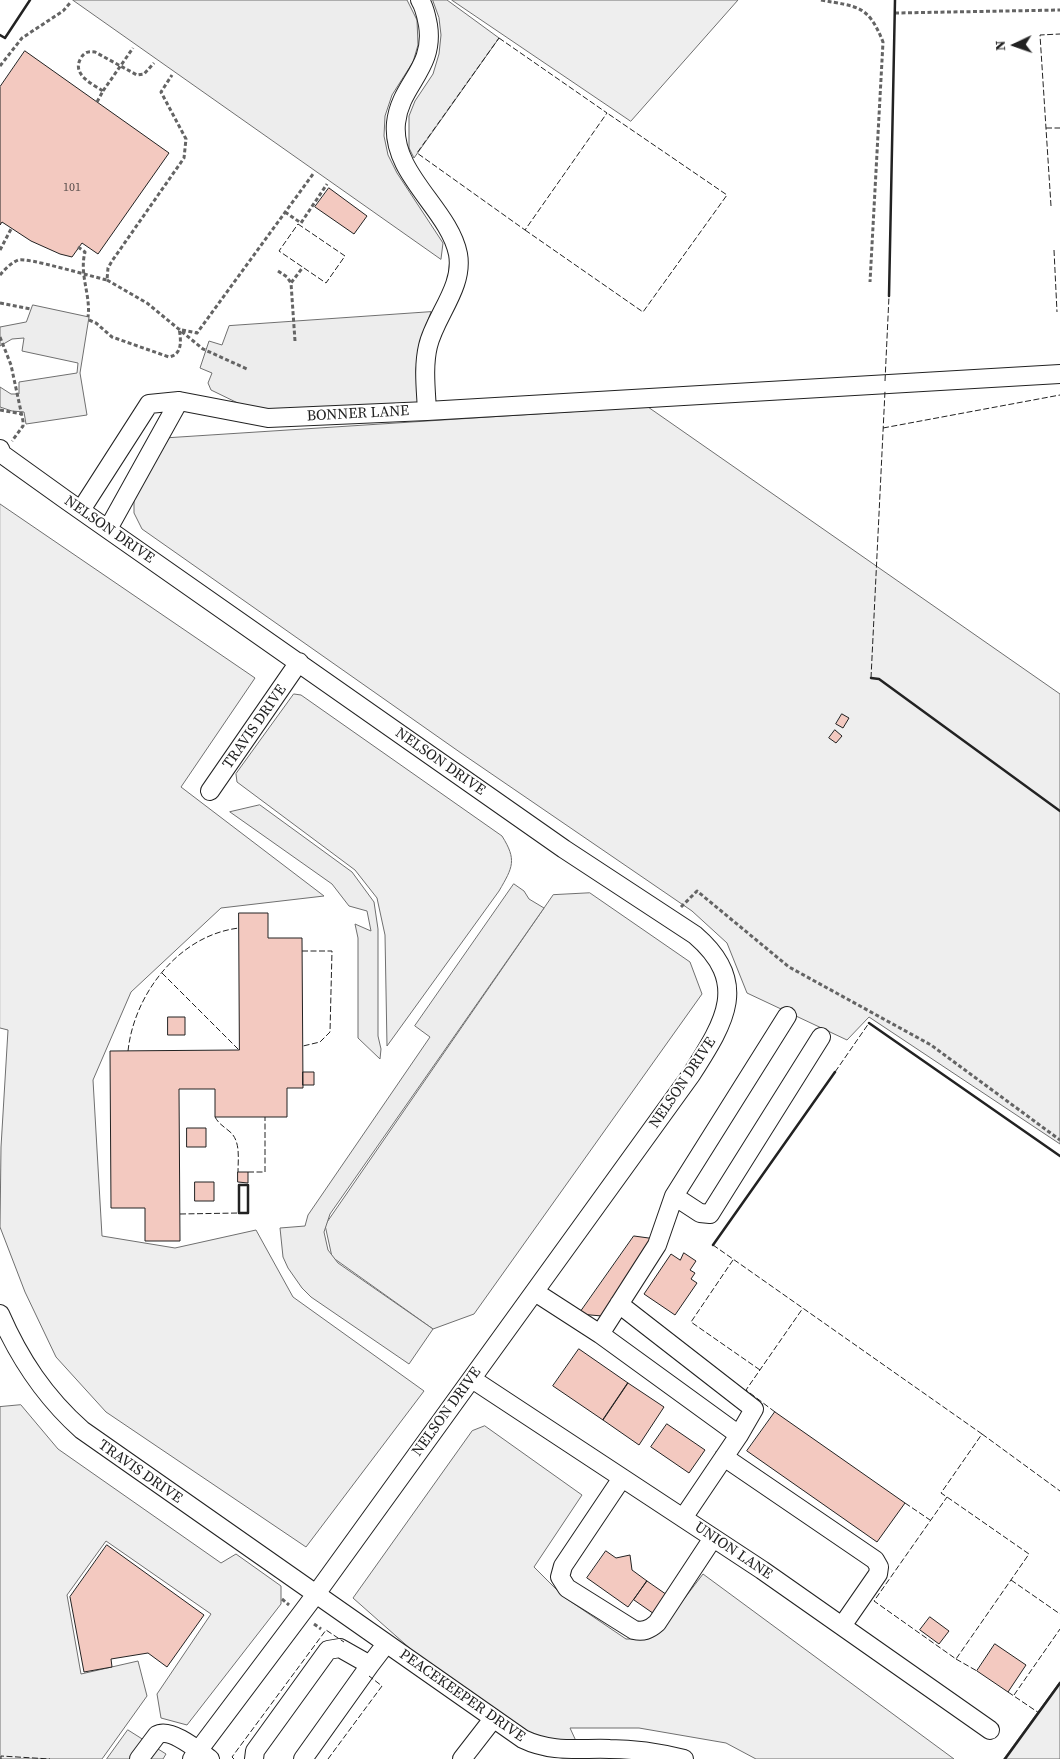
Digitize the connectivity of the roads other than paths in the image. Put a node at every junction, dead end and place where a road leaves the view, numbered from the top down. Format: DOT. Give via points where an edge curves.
graph roads {
  1 [pos="420,0"];
  2 [pos="1060,374"];
  3 [pos="178,401"];
  4 [pos="427,410"];
  5 [pos="1,452"];
  6 [pos="81,510"];
  7 [pos="108,529"];
  8 [pos="299,662"];
  9 [pos="210,791"];
  10 [pos="787,1016"];
  11 [pos="821,1037"];
  12 [pos="674,1196"];
  13 [pos="534,1292"];
  14 [pos="619,1304"];
  15 [pos="0,1314"];
  16 [pos="600,1334"];
  17 [pos="472,1379"];
  18 [pos="739,1435"];
  19 [pos="724,1457"];
  20 [pos="622,1478"];
  21 [pos="683,1518"];
  22 [pos="713,1538"];
  23 [pos="316,1594"];
  24 [pos="842,1626"];
  25 [pos="386,1644"];
  26 [pos="370,1665"];
  27 [pos="493,1719"];
  28 [pos="990,1730"];
  29 [pos="554,1755"];
  30 [pos="200,1756"];
  31 [pos="139,1759"];
  32 [pos="254,1759"];
  33 [pos="303,1759"];
  34 [pos="462,1759"];
  35 [pos="684,1759"];
  1 -- 4 [label="street, BONNER LANE" via="425,9 430,38 427,57 401,103 396,140 402,160 453,240 458,255 458,274 428,347 425,376"];
  2 -- 4 [label="street"];
  3 -- 4 [label="street, BONNER LANE" via="268,418"];
  3 -- 6 [label="street, BONNER LANE" via="149,404"];
  3 -- 7 [label="street"];
  5 -- 6 [label="street, NELSON DRIVE"];
  6 -- 7 [label="street, NELSON DRIVE"];
  7 -- 8 [label="street, NELSON DRIVE"];
  8 -- 9 [label="street, TRAVIS DRIVE"];
  8 -- 13 [label="street, NELSON DRIVE" via="564,849 695,935 720,961 726,975 728,994 720,1028 691,1075"];
  10 -- 12 [label="street"];
  11 -- 12 [label="street" via="710,1214 700,1213"];
  12 -- 14 [label="street" via="657,1245"];
  13 -- 16 [label="street"];
  13 -- 17 [label="street, NELSON DRIVE"];
  14 -- 16 [label="street"];
  14 -- 18 [label="street" via="752,1406 753,1412"];
  15 -- 23 [label="street, TRAVIS DRIVE" via="33,1377 48,1397 82,1430"];
  16 -- 18 [label="street"];
  17 -- 20 [label="street, UNION LANE"];
  17 -- 23 [label="street, NELSON DRIVE"];
  18 -- 19 [label="street"];
  19 -- 21 [label="street"];
  19 -- 24 [label="street" via="875,1560 878,1574"];
  20 -- 21 [label="street, UNION LANE"];
  20 -- 22 [label="street" via="563,1566 560,1578 567,1588 634,1630 650,1629"];
  21 -- 22 [label="street, UNION LANE"];
  22 -- 24 [label="street, UNION LANE"];
  23 -- 25 [label="street, PEACEKEEPER DRIVE"];
  23 -- 30 [label="street, NELSON DRIVE"];
  24 -- 28 [label="street, UNION LANE"];
  25 -- 26 [label="street"];
  25 -- 27 [label="street, PEACEKEEPER DRIVE"];
  26 -- 32 [label="street" via="340,1648 328,1650 255,1751"];
  26 -- 33 [label="street"];
  27 -- 29 [label="street, PEACEKEEPER DRIVE"];
  27 -- 34 [label="street"];
  29 -- 35 [label="street, PEACEKEEPER DRIVE" via="632,1750"];
  30 -- 31 [label="street" via="170,1733 162,1732"];
}
